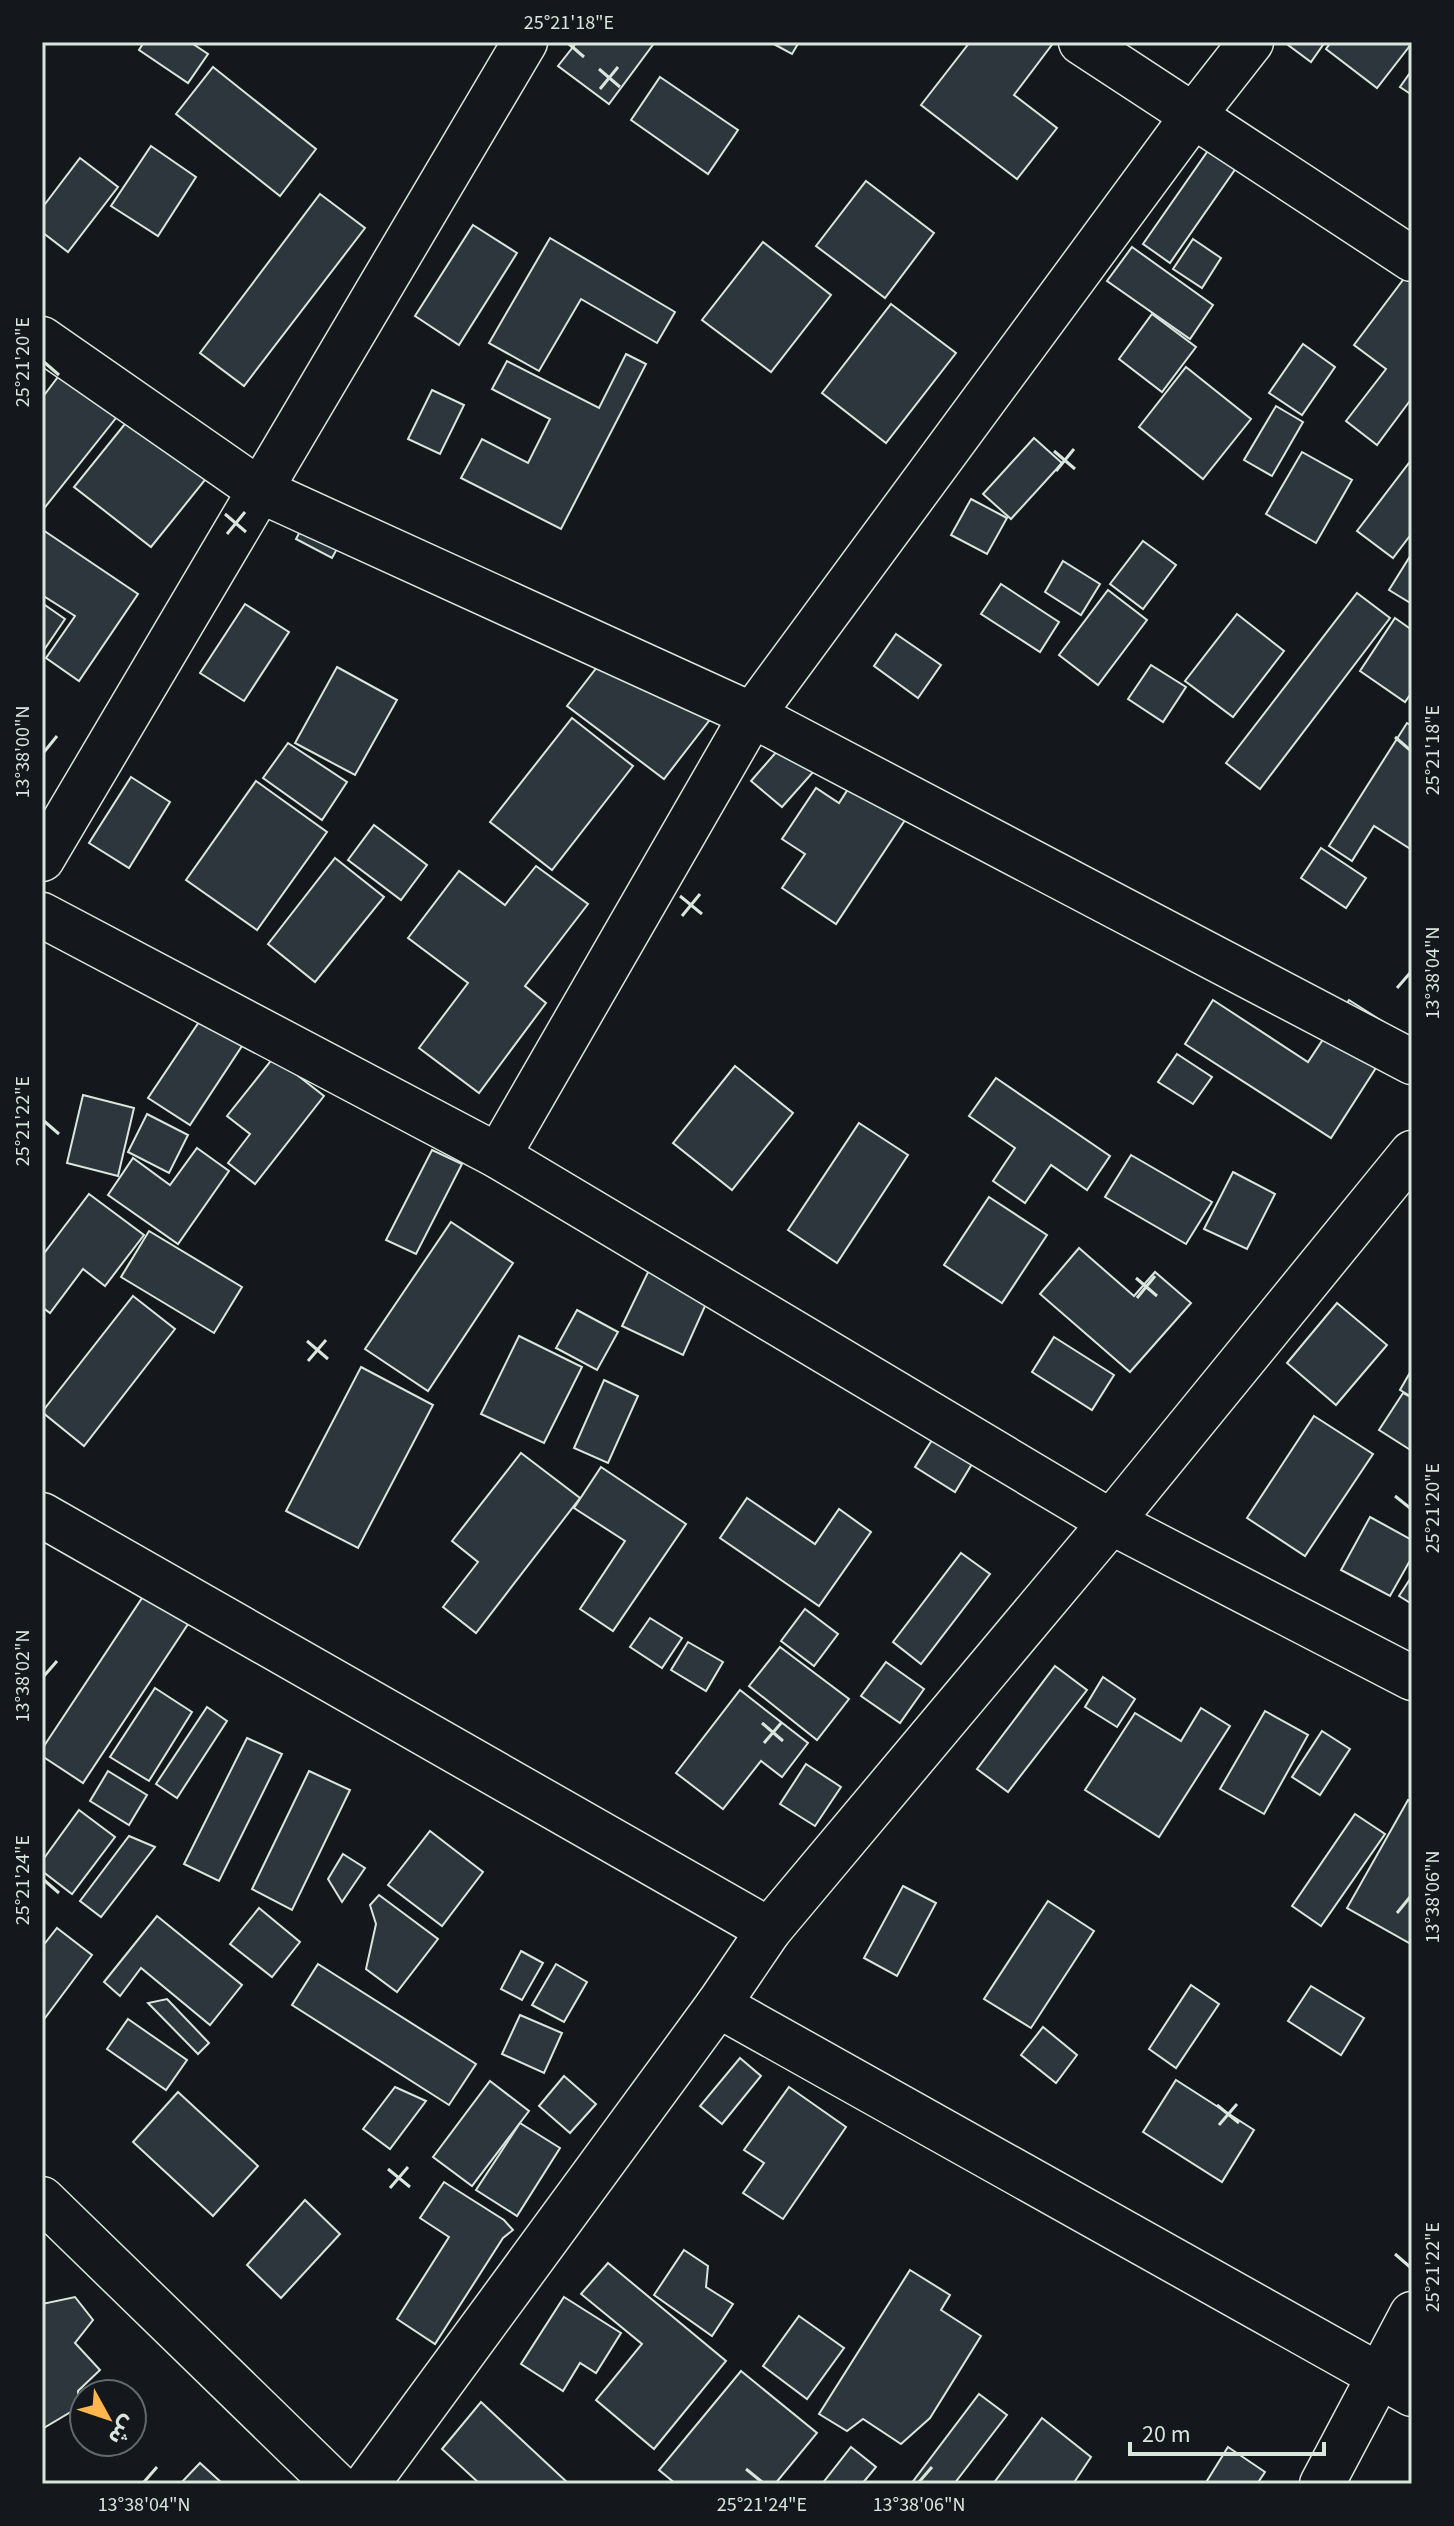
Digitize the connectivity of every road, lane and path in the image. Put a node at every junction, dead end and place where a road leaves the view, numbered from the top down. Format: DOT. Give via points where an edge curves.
graph roads {
  1 [pos="525,42"];
  2 [pos="1081,42"];
  3 [pos="1251,42"];
  4 [pos="1193,116"];
  5 [pos="1412,259"];
  6 [pos="42,339"];
  7 [pos="259,490"];
  8 [pos="752,715"];
  9 [pos="42,859"];
  10 [pos="42,915"];
  11 [pos="1412,1062"];
  12 [pos="1412,1153"];
  13 [pos="498,1156"];
  14 [pos="42,1515"];
  15 [pos="1111,1522"];
  16 [pos="1412,1678"];
  17 [pos="769,1930"];
  18 [pos="718,2005"];
  19 [pos="48,2214"];
  20 [pos="1412,2314"];
  21 [pos="1396,2386"];
  22 [pos="335,2484"];
  23 [pos="367,2484"];
  24 [pos="1322,2484"];
  1 -- 7 [label="street"];
  2 -- 4 [label="street"];
  3 -- 4 [label="street"];
  4 -- 5 [label="street"];
  4 -- 8 [label="street"];
  6 -- 7 [label="street"];
  7 -- 8 [label="street"];
  7 -- 9 [label="street"];
  8 -- 11 [label="street"];
  8 -- 13 [label="street"];
  10 -- 13 [label="street"];
  12 -- 15 [label="street"];
  13 -- 15 [label="street"];
  14 -- 17 [label="street"];
  15 -- 16 [label="street"];
  15 -- 17 [label="street"];
  17 -- 18 [label="street"];
  18 -- 21 [label="street"];
  18 -- 23 [label="street"];
  19 -- 22 [label="street"];
  20 -- 21 [label="street"];
  21 -- 24 [label="street"];
}
